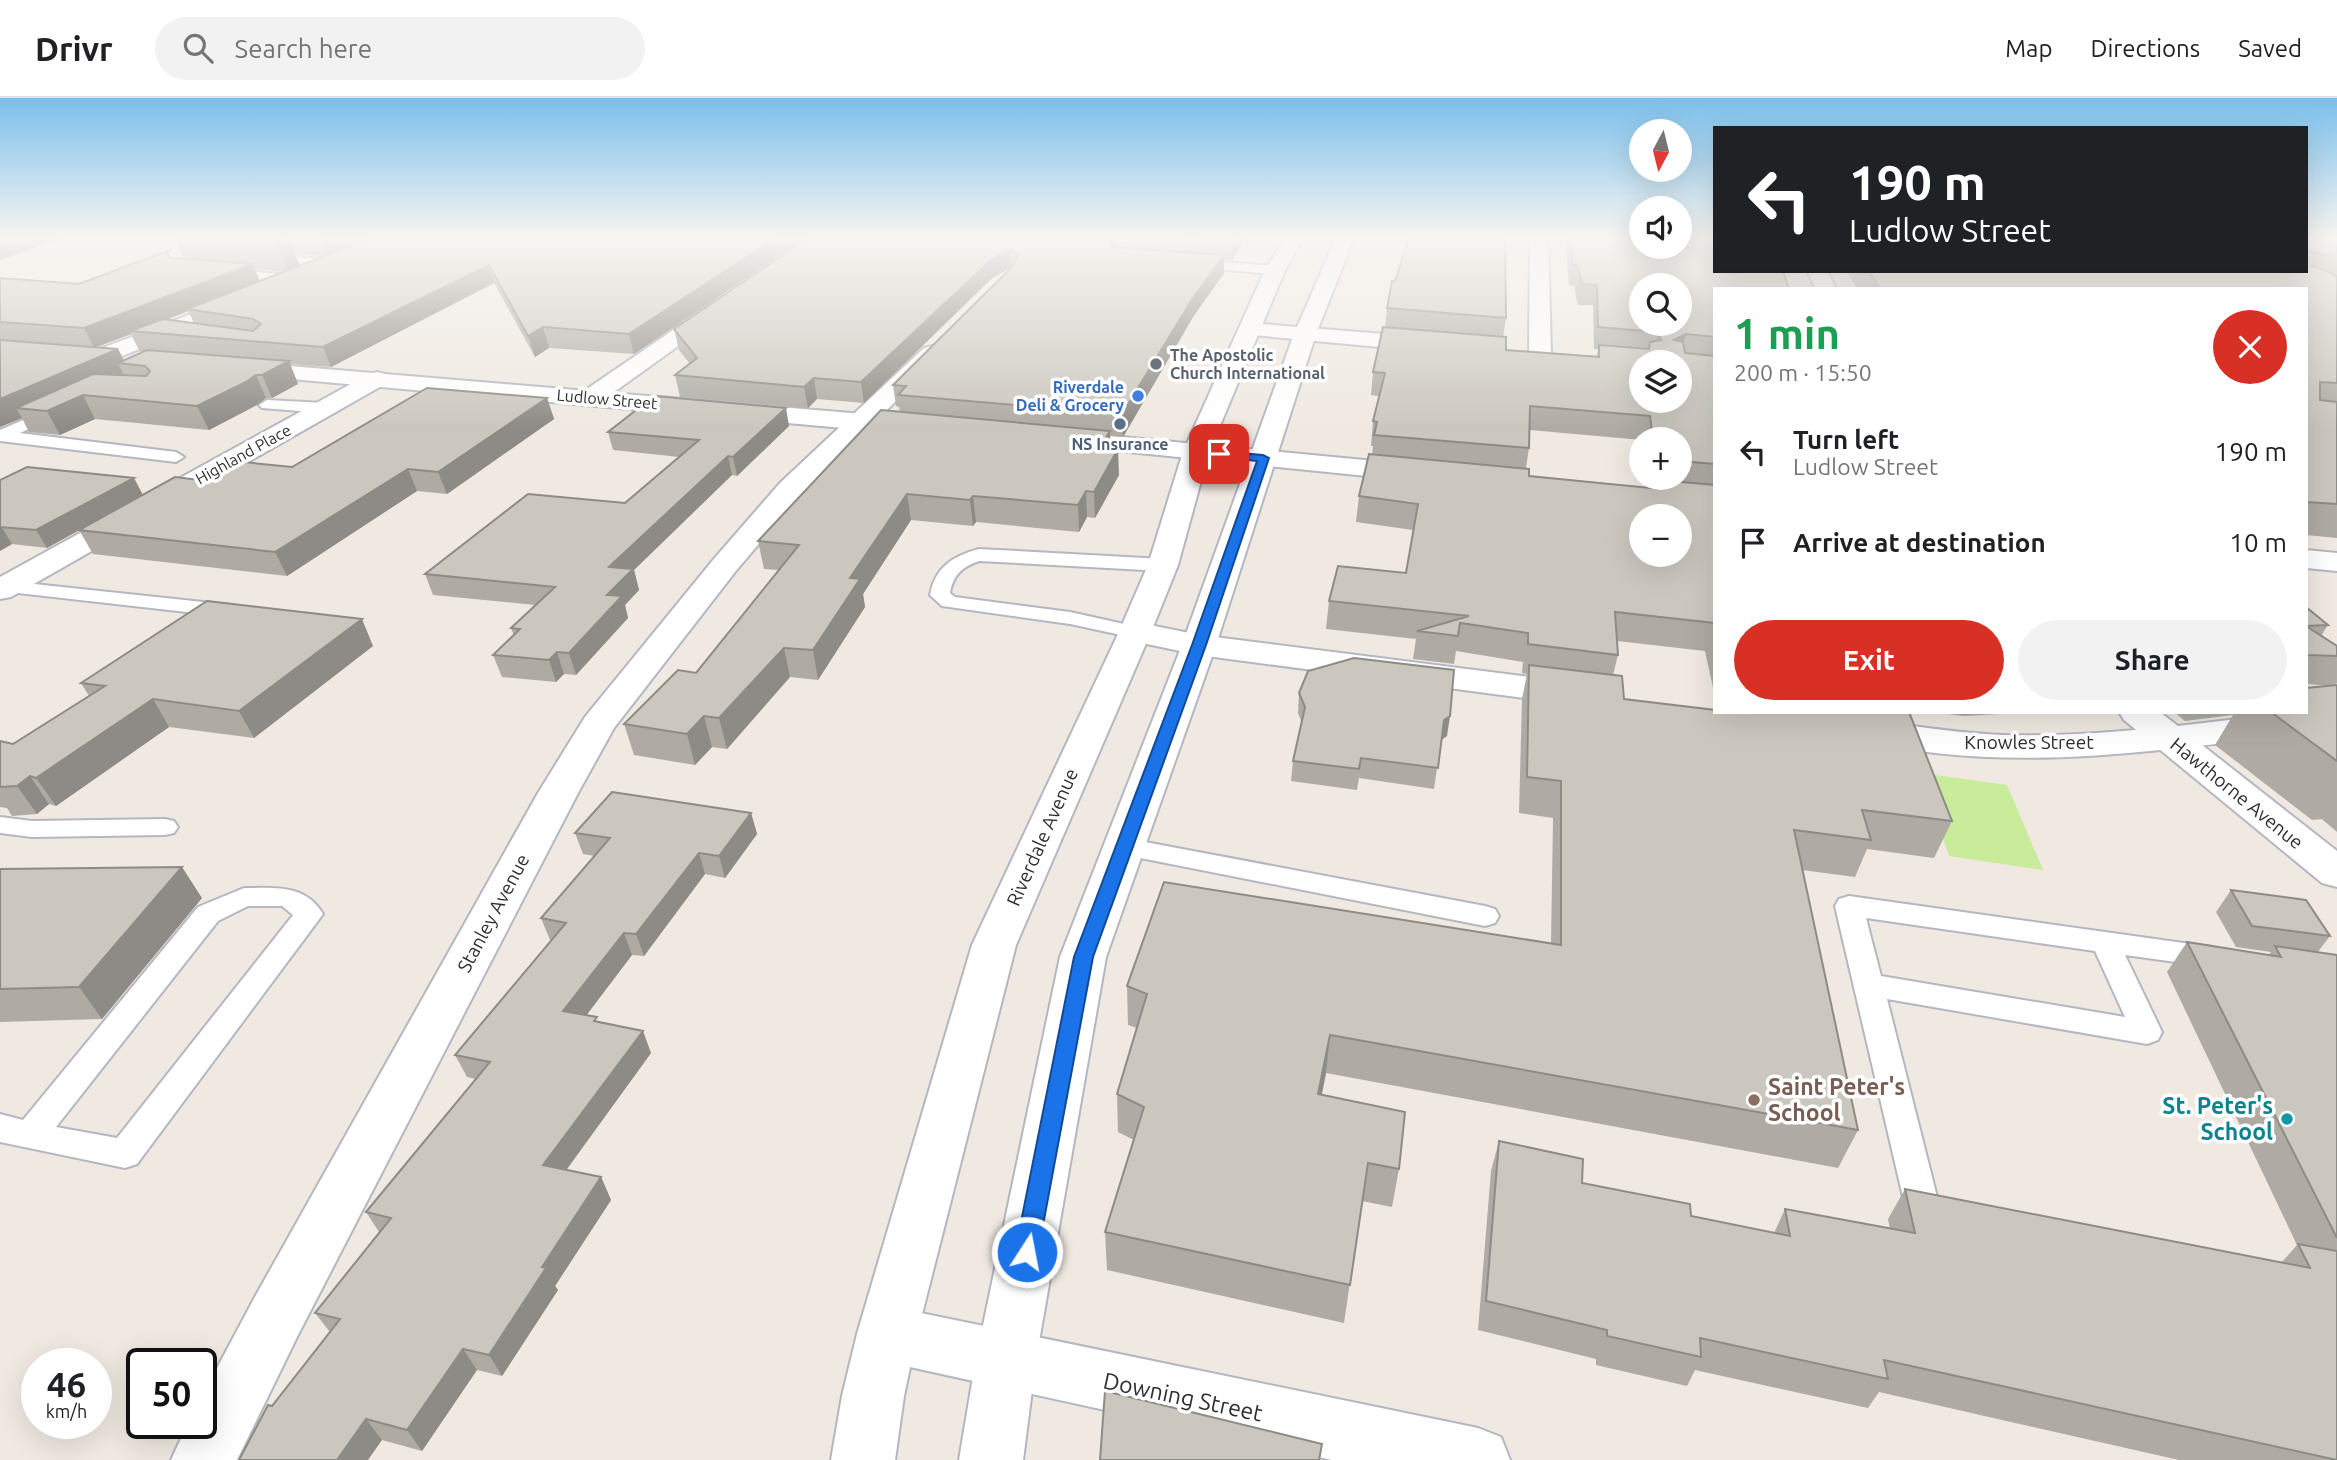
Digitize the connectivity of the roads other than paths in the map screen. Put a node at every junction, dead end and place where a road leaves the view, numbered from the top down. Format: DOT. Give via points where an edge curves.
graph roads {
  1 [pos="239,302"];
  2 [pos="728,302"];
  3 [pos="1262,302"];
  4 [pos="1319,302"];
  5 [pos="1540,302"];
  6 [pos="1250,329"];
  7 [pos="165,331"];
  8 [pos="952,333"];
  9 [pos="1305,334"];
  10 [pos="197,336"];
  11 [pos="1461,347"];
  12 [pos="1514,352"];
  13 [pos="1540,354"];
  14 [pos="69,355"];
  15 [pos="1565,356"];
  16 [pos="97,358"];
  17 [pos="148,362"];
  18 [pos="225,368"];
  19 [pos="377,379"];
  20 [pos="590,398"];
  21 [pos="68,405"];
  22 [pos="267,405"];
  23 [pos="325,408"];
  24 [pos="863,422"];
  25 [pos="946,429"];
  26 [pos="1029,437"];
  27 [pos="1196,452"];
  28 [pos="176,457"];
  29 [pos="1263,458"];
  30 [pos="1438,475"];
  31 [pos="2308,559"];
  32 [pos="2337,562"];
  33 [pos="1163,565"];
  34 [pos="3,589"];
  35 [pos="247,612"];
  36 [pos="1135,632"];
  37 [pos="1199,645"];
  38 [pos="1605,697"];
  39 [pos="2140,714"];
  40 [pos="2337,718"];
  41 [pos="1843,728"];
  42 [pos="2167,736"];
  43 [pos="0,825"];
  44 [pos="165,827"];
  45 [pos="1124,847"];
  46 [pos="2337,873"];
  47 [pos="1485,916"];
  48 [pos="2105,942"];
  49 [pos="2242,961"];
  50 [pos="1868,985"];
  51 [pos="15,1131"];
  52 [pos="1920,1197"];
  53 [pos="887,1334"];
  54 [pos="1006,1359"];
  55 [pos="204,1460"];
  56 [pos="863,1460"];
  57 [pos="991,1460"];
  58 [pos="1478,1460"];
  1 -- 7 [label="street"];
  2 -- 20 [label="street"];
  3 -- 6 [label="street, Riverdale Avenue"];
  4 -- 9 [label="street"];
  5 -- 13 [label="street"];
  6 -- 9 [label="street"];
  6 -- 27 [label="street, Riverdale Avenue"];
  7 -- 10 [label="lane"];
  7 -- 16 [label="street"];
  8 -- 24 [label="street, Stanley Avenue"];
  9 -- 11 [label="street"];
  9 -- 29 [label="street"];
  12 -- 13 [label="street"];
  13 -- 15 [label="street"];
  14 -- 16 [label="street"];
  16 -- 17 [label="street"];
  18 -- 19 [label="street, Ludlow Street"];
  19 -- 20 [label="street, Ludlow Street"];
  19 -- 23 [label="street, Highland Place"];
  20 -- 24 [label="street, Ludlow Street"];
  21 -- 28 [label="lane" via="1,436"];
  22 -- 23 [label="lane"];
  23 -- 34 [label="street, Highland Place"];
  24 -- 25 [label="street, Ludlow Street"];
  24 -- 55 [label="street, Stanley Avenue" via="790,489 598,725 296,1279"];
  26 -- 27 [label="street"];
  27 -- 29 [label="street"];
  27 -- 33 [label="street, Riverdale Avenue"];
  29 -- 30 [label="street"];
  29 -- 37 [label="street"];
  31 -- 32 [label="street"];
  33 -- 36 [label="street, Riverdale Avenue"];
  33 -- 36 [label="lane" via="979,555 954,564 941,585 940,594 949,601"];
  34 -- 35 [label="lane"];
  36 -- 37 [label="street"];
  36 -- 53 [label="street, Riverdale Avenue" via="994,945"];
  37 -- 38 [label="street"];
  37 -- 45 [label="street"];
  39 -- 42 [label="street, Hawthorne Avenue"];
  40 -- 42 [label="street, Knowles Street"];
  41 -- 42 [label="street, Knowles Street" via="2021,746"];
  42 -- 46 [label="street, Hawthorne Avenue"];
  43 -- 44 [label="lane" via="32,829"];
  45 -- 47 [label="lane"];
  45 -- 54 [label="street" via="1083,957"];
  48 -- 49 [label="lane"];
  48 -- 50 [label="lane" via="1849,906"];
  48 -- 50 [label="lane" via="2147,1032"];
  50 -- 52 [label="lane"];
  51 -- 51 [label="lane" via="125,1154 309,914 288,897 244,897 208,914"];
  53 -- 54 [label="street, Downing Street"];
  53 -- 56 [label="street, Riverdale Avenue"];
  54 -- 57 [label="street"];
  54 -- 58 [label="street, Downing Street"];
}
